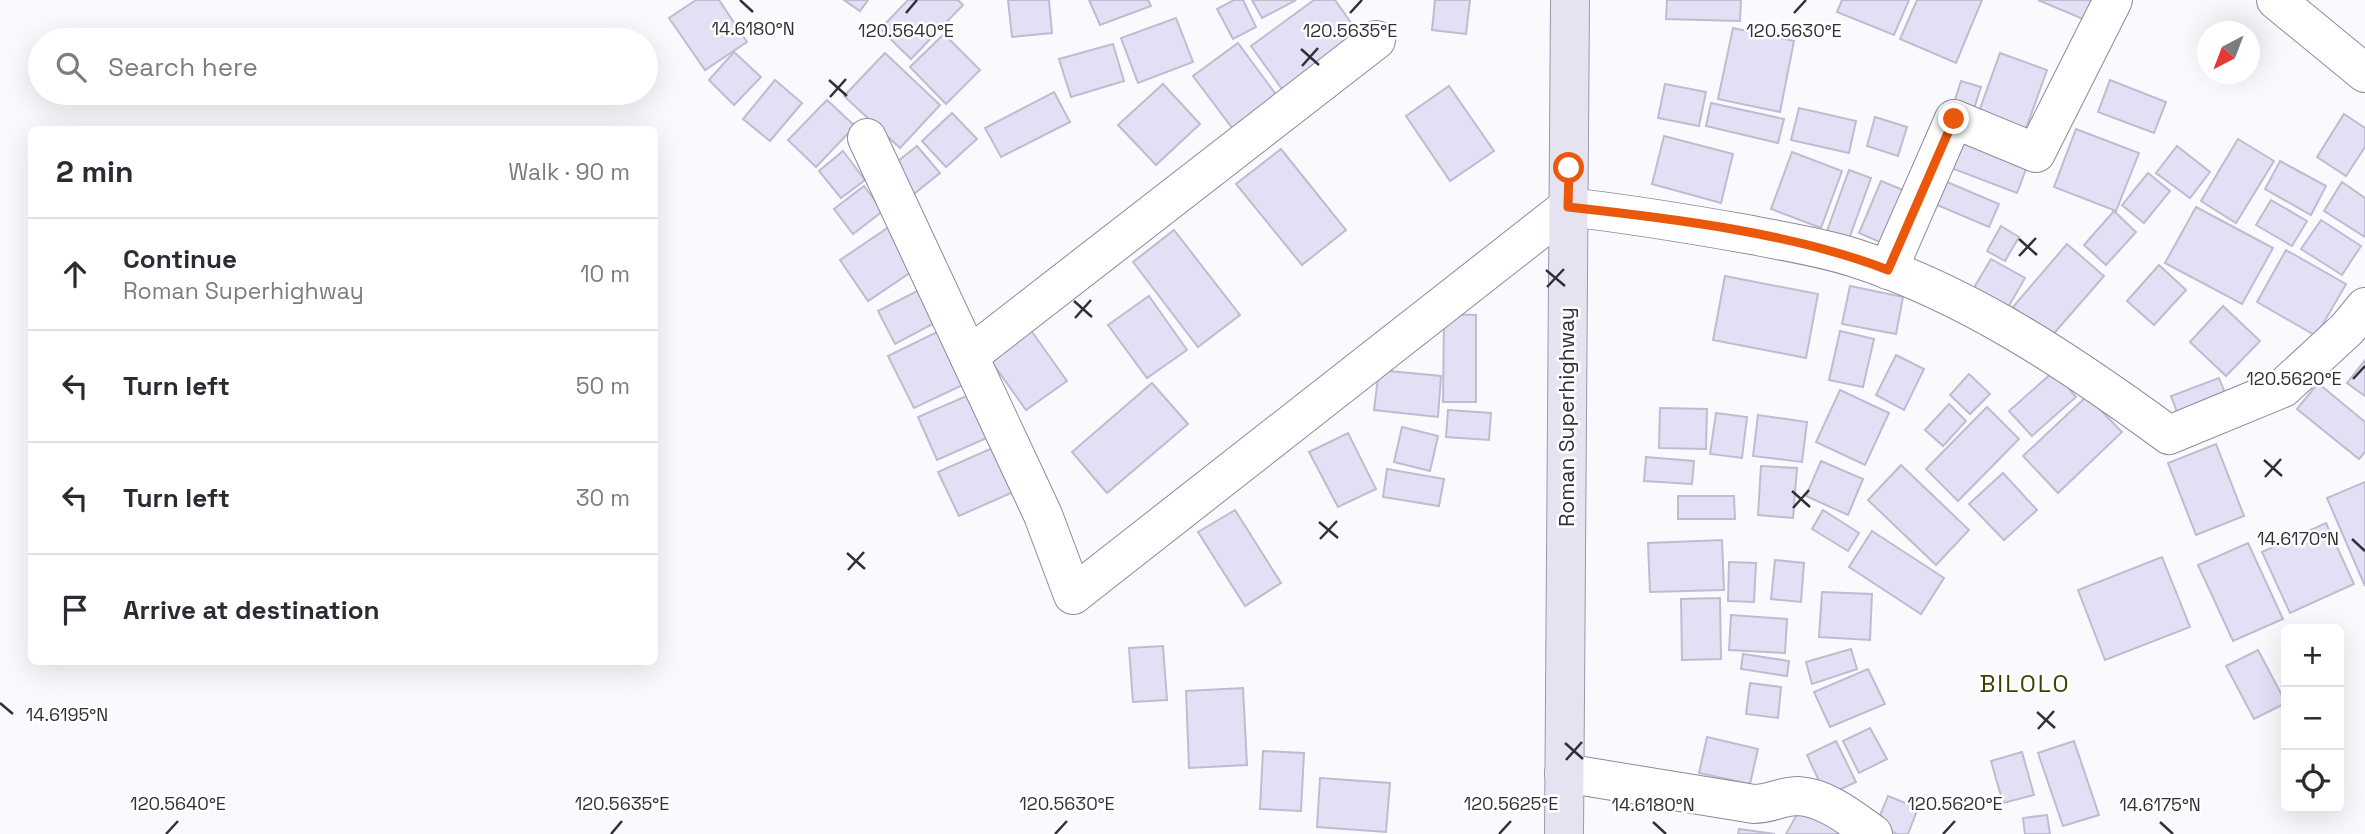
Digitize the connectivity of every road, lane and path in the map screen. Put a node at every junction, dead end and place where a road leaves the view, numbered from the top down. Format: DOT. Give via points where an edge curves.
graph roads {
  1 [pos="1570,0"];
  2 [pos="2113,0"];
  3 [pos="2276,0"];
  4 [pos="1376,40"];
  5 [pos="2365,73"];
  6 [pos="867,138"];
  7 [pos="1568,207"];
  8 [pos="1888,270"];
  9 [pos="2365,307"];
  10 [pos="968,356"];
  11 [pos="1564,774"];
  12 [pos="1564,834"];
  13 [pos="1873,834"];
  1 -- 7 [label="main road, Roman Superhighway"];
  2 -- 8 [label="street" via="2036,153 1954,119"];
  3 -- 5 [label="street"];
  4 -- 10 [label="street"];
  6 -- 10 [label="street"];
  7 -- 8 [label="street" via="1820,248"];
  7 -- 10 [label="street" via="1073,595 1043,515"];
  7 -- 11 [label="main road, Roman Superhighway"];
  8 -- 9 [label="street" via="1964,303 2055,357 2169,435 2283,388"];
  11 -- 12 [label="main road, Roman Superhighway"];
  11 -- 13 [label="street" via="1754,804 1797,796 1849,817"];
}
